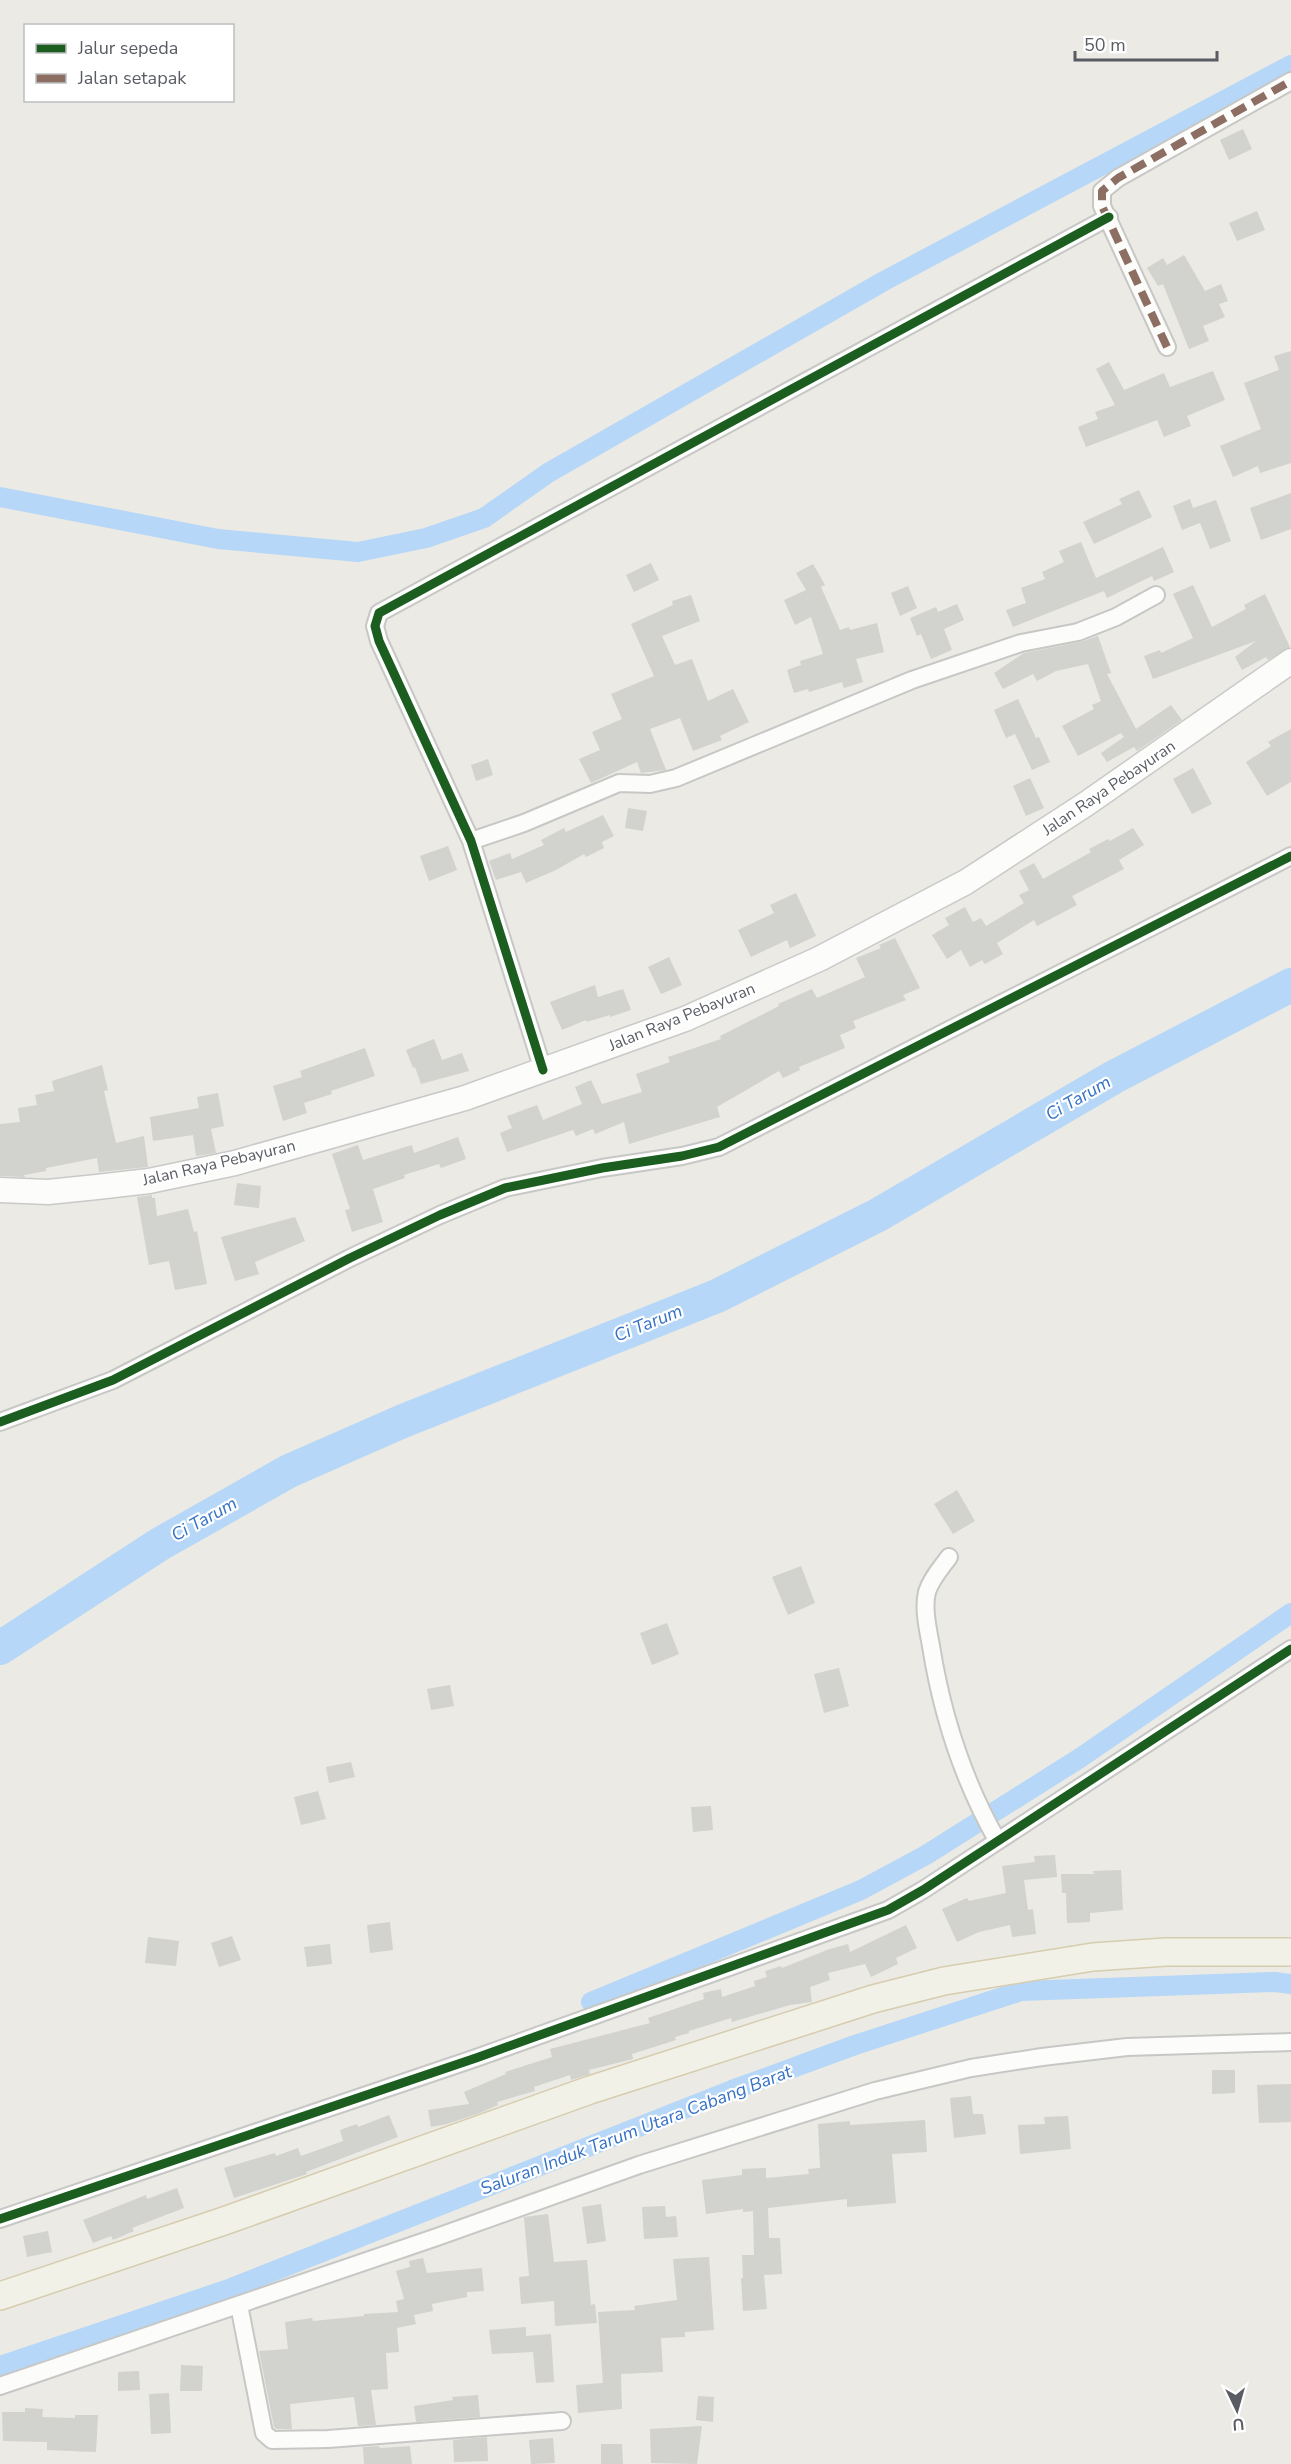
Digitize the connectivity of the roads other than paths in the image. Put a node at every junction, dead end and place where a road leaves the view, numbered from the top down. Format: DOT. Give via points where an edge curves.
graph roads {
  1 [pos="1291,81"];
  2 [pos="1109,217"];
  3 [pos="1167,347"];
  4 [pos="1156,595"];
  5 [pos="1291,661"];
  6 [pos="471,841"];
  7 [pos="1291,856"];
  8 [pos="543,1070"];
  9 [pos="0,1190"];
  10 [pos="0,1422"];
  11 [pos="949,1557"];
  12 [pos="1291,1649"];
  13 [pos="997,1840"];
  14 [pos="1291,1952"];
  15 [pos="1291,2042"];
  16 [pos="0,2219"];
  17 [pos="0,2296"];
  18 [pos="239,2305"];
  19 [pos="0,2386"];
  20 [pos="562,2421"];
  1 -- 2 [label="street" via="1107,186 1101,196"];
  2 -- 3 [label="street"];
  2 -- 6 [label="street" via="379,613 375,626 379,641"];
  4 -- 6 [label="street" via="1078,632 1021,644 912,680 676,778 650,784 619,783"];
  5 -- 8 [label="main road, Jalan Raya Pebayuran" via="1095,798 966,882 819,959 685,1019"];
  6 -- 8 [label="street"];
  7 -- 10 [label="street" via="719,1147 544,1179 488,1194 350,1258 113,1380"];
  8 -- 9 [label="main road, Jalan Raya Pebayuran" via="465,1098 235,1163 107,1186"];
  11 -- 13 [label="street" via="927,1593 928,1627 948,1725 977,1802"];
  12 -- 13 [label="street"];
  13 -- 16 [label="street" via="907,1900 864,1919 487,2054"];
  14 -- 17 [label="main road" via="1093,1957 944,1981 873,1999 590,2090 224,2221"];
  15 -- 18 [label="street" via="1138,2047 1042,2057 971,2068 874,2091 639,2165"];
  18 -- 19 [label="street"];
  18 -- 20 [label="street" via="264,2433 272,2440"];
}
